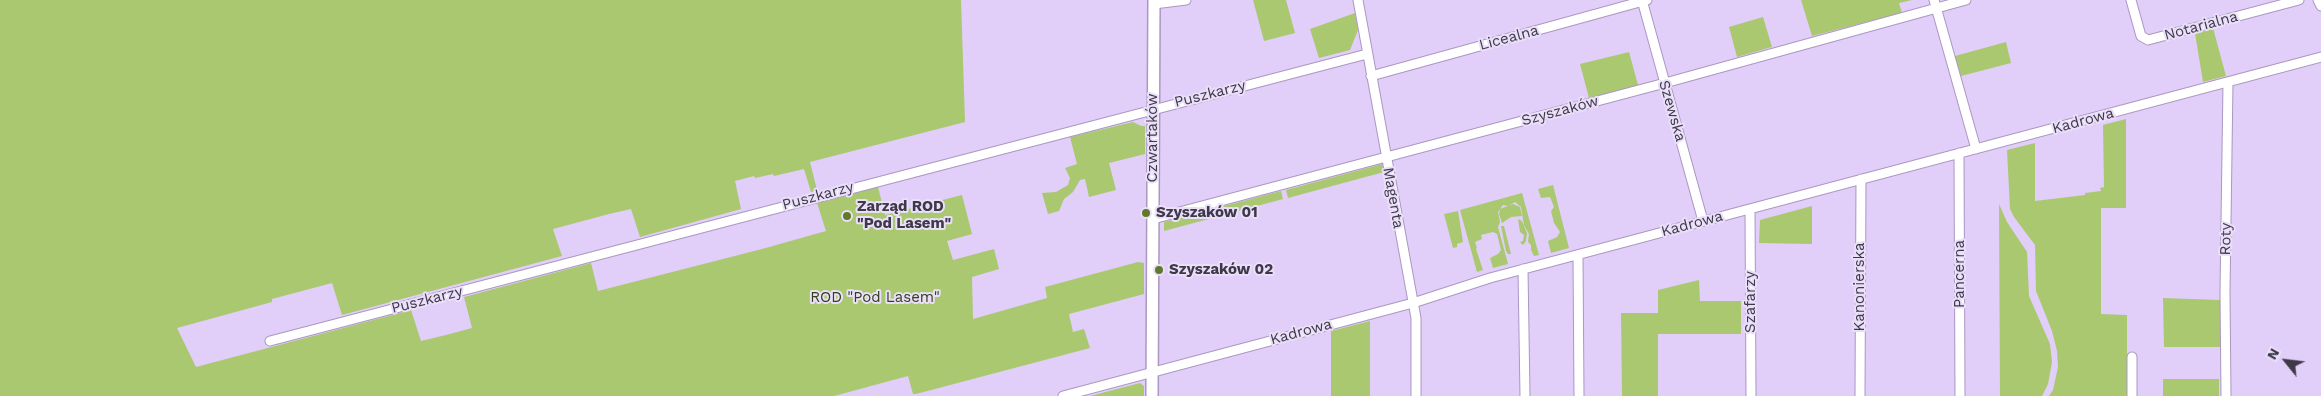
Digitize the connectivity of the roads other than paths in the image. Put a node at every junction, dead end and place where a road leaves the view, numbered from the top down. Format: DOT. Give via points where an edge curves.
graph roads {
  1 [pos="1186,0"];
  2 [pos="1358,0"];
  3 [pos="1644,0"];
  4 [pos="1966,0"];
  5 [pos="2131,0"];
  6 [pos="2299,0"];
  7 [pos="2318,0"];
  8 [pos="1154,2"];
  9 [pos="1935,4"];
  10 [pos="2321,6"];
  11 [pos="1367,54"];
  12 [pos="2321,57"];
  13 [pos="1371,76"];
  14 [pos="2228,82"];
  15 [pos="1664,83"];
  16 [pos="1154,108"];
  17 [pos="1976,149"];
  18 [pos="1959,152"];
  19 [pos="1386,157"];
  20 [pos="1861,179"];
  21 [pos="1750,209"];
  22 [pos="1153,218"];
  23 [pos="1703,221"];
  24 [pos="1578,256"];
  25 [pos="1523,269"];
  26 [pos="1413,303"];
  27 [pos="270,341"];
  28 [pos="2132,357"];
  29 [pos="1152,373"];
  30 [pos="1063,396"];
  31 [pos="1152,396"];
  32 [pos="1416,396"];
  33 [pos="1525,396"];
  34 [pos="1579,396"];
  35 [pos="1752,396"];
  36 [pos="1860,396"];
  37 [pos="1960,396"];
  38 [pos="2132,396"];
  39 [pos="2226,396"];
  1 -- 8 [label="street"];
  2 -- 11 [label="street, Magenta"];
  3 -- 13 [label="street, Licealna"];
  3 -- 15 [label="street, Szewska"];
  4 -- 9 [label="street, Szyszaków"];
  5 -- 6 [label="street, Notarialna" via="2141,36 2148,40"];
  7 -- 10 [label="street"];
  8 -- 16 [label="street, Czwartaków"];
  9 -- 15 [label="street, Szyszaków"];
  9 -- 17 [label="street"];
  11 -- 13 [label="street, Magenta"];
  11 -- 16 [label="street, Puszkarzy"];
  12 -- 14 [label="street, Kadrowa"];
  13 -- 19 [label="street, Magenta"];
  14 -- 17 [label="street, Kadrowa"];
  14 -- 39 [label="street, Roty"];
  15 -- 19 [label="street, Szyszaków"];
  15 -- 23 [label="street, Szewska"];
  16 -- 22 [label="street, Czwartaków"];
  16 -- 27 [label="street, Puszkarzy"];
  17 -- 18 [label="street, Kadrowa"];
  18 -- 20 [label="street, Kadrowa"];
  18 -- 37 [label="street, Pancerna"];
  19 -- 22 [label="street, Szyszaków"];
  19 -- 26 [label="street, Magenta"];
  20 -- 21 [label="street, Kadrowa"];
  20 -- 36 [label="street, Kanonierska"];
  21 -- 23 [label="street, Kadrowa"];
  21 -- 35 [label="street, Szafarzy"];
  22 -- 29 [label="street, Czwartaków"];
  23 -- 24 [label="street, Kadrowa"];
  24 -- 25 [label="street, Kadrowa"];
  24 -- 34 [label="street"];
  25 -- 26 [label="street, Kadrowa"];
  25 -- 33 [label="street"];
  26 -- 29 [label="street, Kadrowa"];
  26 -- 32 [label="street, Magenta" via="1416,318"];
  28 -- 38 [label="street"];
  29 -- 30 [label="street, Kadrowa"];
  29 -- 31 [label="street, Czwartaków"];
}
